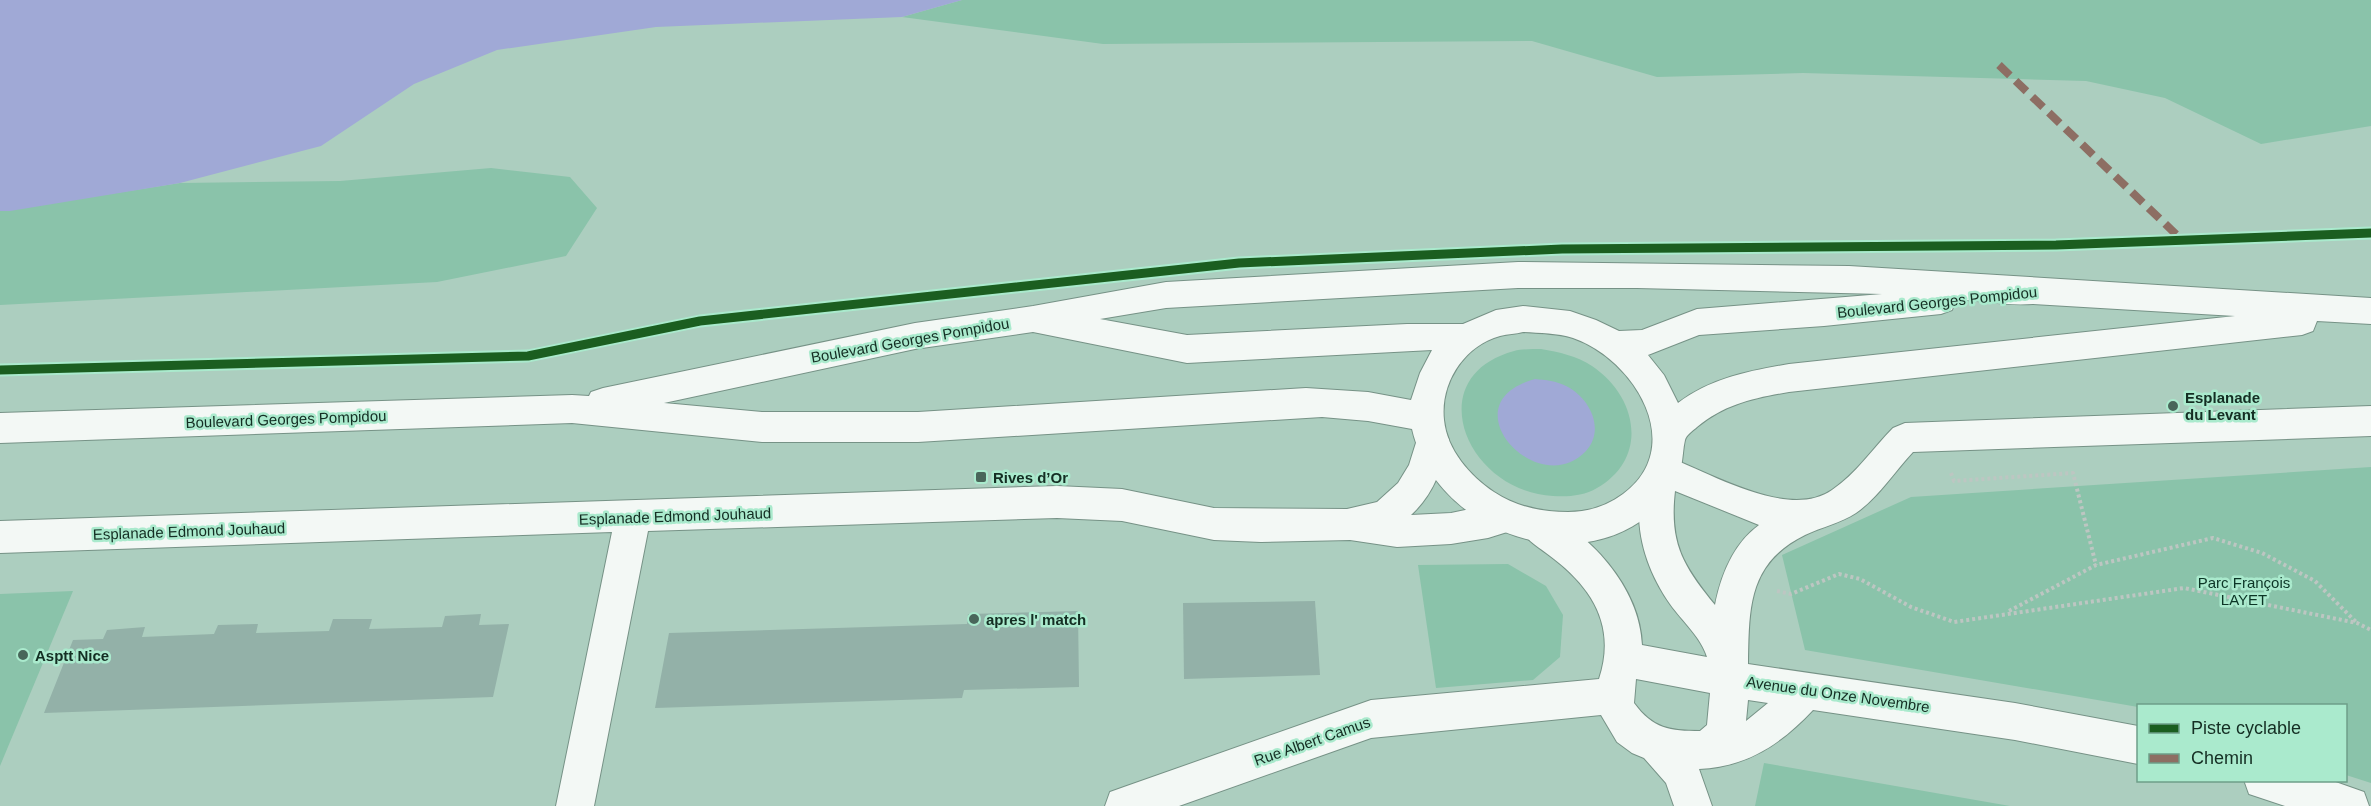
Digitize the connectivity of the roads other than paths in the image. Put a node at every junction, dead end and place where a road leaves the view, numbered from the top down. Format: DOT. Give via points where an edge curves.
graph roads {
  1 [pos="2033,291"];
  2 [pos="2371,311"];
  3 [pos="2371,315"];
  4 [pos="1033,319"];
  5 [pos="1466,337"];
  6 [pos="1615,345"];
  7 [pos="572,409"];
  8 [pos="2371,421"];
  9 [pos="0,428"];
  10 [pos="1430,430"];
  11 [pos="1669,432"];
  12 [pos="1663,470"];
  13 [pos="1814,514"];
  14 [pos="633,518"];
  15 [pos="1523,521"];
  16 [pos="1347,525"];
  17 [pos="0,537"];
  18 [pos="1623,659"];
  19 [pos="1729,679"];
  20 [pos="1806,691"];
  21 [pos="1614,696"];
  22 [pos="1657,744"];
  23 [pos="2137,745"];
  24 [pos="1706,750"];
  25 [pos="2270,782"];
  26 [pos="575,806"];
  27 [pos="1124,806"];
  28 [pos="1693,806"];
  29 [pos="2350,806"];
  1 -- 2 [label="main road, Boulevard Georges Pompidou"];
  1 -- 4 [label="main road" via="1849,279 1518,275 1166,295"];
  1 -- 6 [label="main road, Boulevard Georges Pompidou" via="1824,313 1726,318 1697,322 1644,343"];
  3 -- 11 [label="main road" via="1758,383 1718,393 1693,409"];
  4 -- 5 [label="main road, Boulevard Georges Pompidou" via="1187,349"];
  4 -- 7 [label="main road, Boulevard Georges Pompidou" via="915,336"];
  5 -- 6 [label="main road" via="1492,324 1554,320 1586,329"];
  5 -- 10 [label="main road, Esplanade Edmond Jouhaud" via="1443,359 1430,387"];
  6 -- 11 [label="main road" via="1653,384 1664,407"];
  7 -- 9 [label="main road, Boulevard Georges Pompidou"];
  7 -- 10 [label="main road, Boulevard Georges Pompidou" via="762,427 918,428 1306,402 1402,411"];
  8 -- 13 [label="main road" via="1905,438 1843,503"];
  10 -- 15 [label="main road" via="1444,464 1461,485 1483,504"];
  10 -- 16 [label="main road, Esplanade Edmond Jouhaud" via="1425,469 1410,494 1387,515"];
  11 -- 12 [label="main road, Avenue du Onze Novembre"];
  12 -- 13 [label="main road" via="1757,510 1783,515"];
  12 -- 15 [label="main road" via="1649,493 1628,511 1601,523 1570,528"];
  12 -- 19 [label="main road, Avenue du Onze Novembre" via="1655,499 1660,553 1674,579 1718,637"];
  13 -- 19 [label="main road" via="1771,535 1755,550 1743,571 1733,612"];
  14 -- 16 [label="main road, Esplanade Edmond Jouhaud" via="1089,502 1214,524"];
  14 -- 17 [label="main road, Esplanade Edmond Jouhaud"];
  14 -- 26 [label="main road"];
  15 -- 16 [label="main road, Esplanade Edmond Jouhaud" via="1396,532"];
  15 -- 18 [label="main road" via="1567,545 1592,570 1620,621 1625,641"];
  18 -- 19 [label="main road"];
  18 -- 21 [label="main road"];
  19 -- 20 [label="main road, Avenue du Onze Novembre"];
  19 -- 24 [label="main road" via="1727,723 1720,739"];
  20 -- 23 [label="main road, Avenue du Onze Novembre" via="1961,711"];
  20 -- 24 [label="main road" via="1761,733"];
  21 -- 22 [label="main road" via="1628,726 1641,738"];
  21 -- 27 [label="main road, Rue Albert Camus" via="1371,719"];
  22 -- 24 [label="main road"];
  22 -- 28 [label="main road" via="1681,771"];
  25 -- 29 [label="main road"];
}
